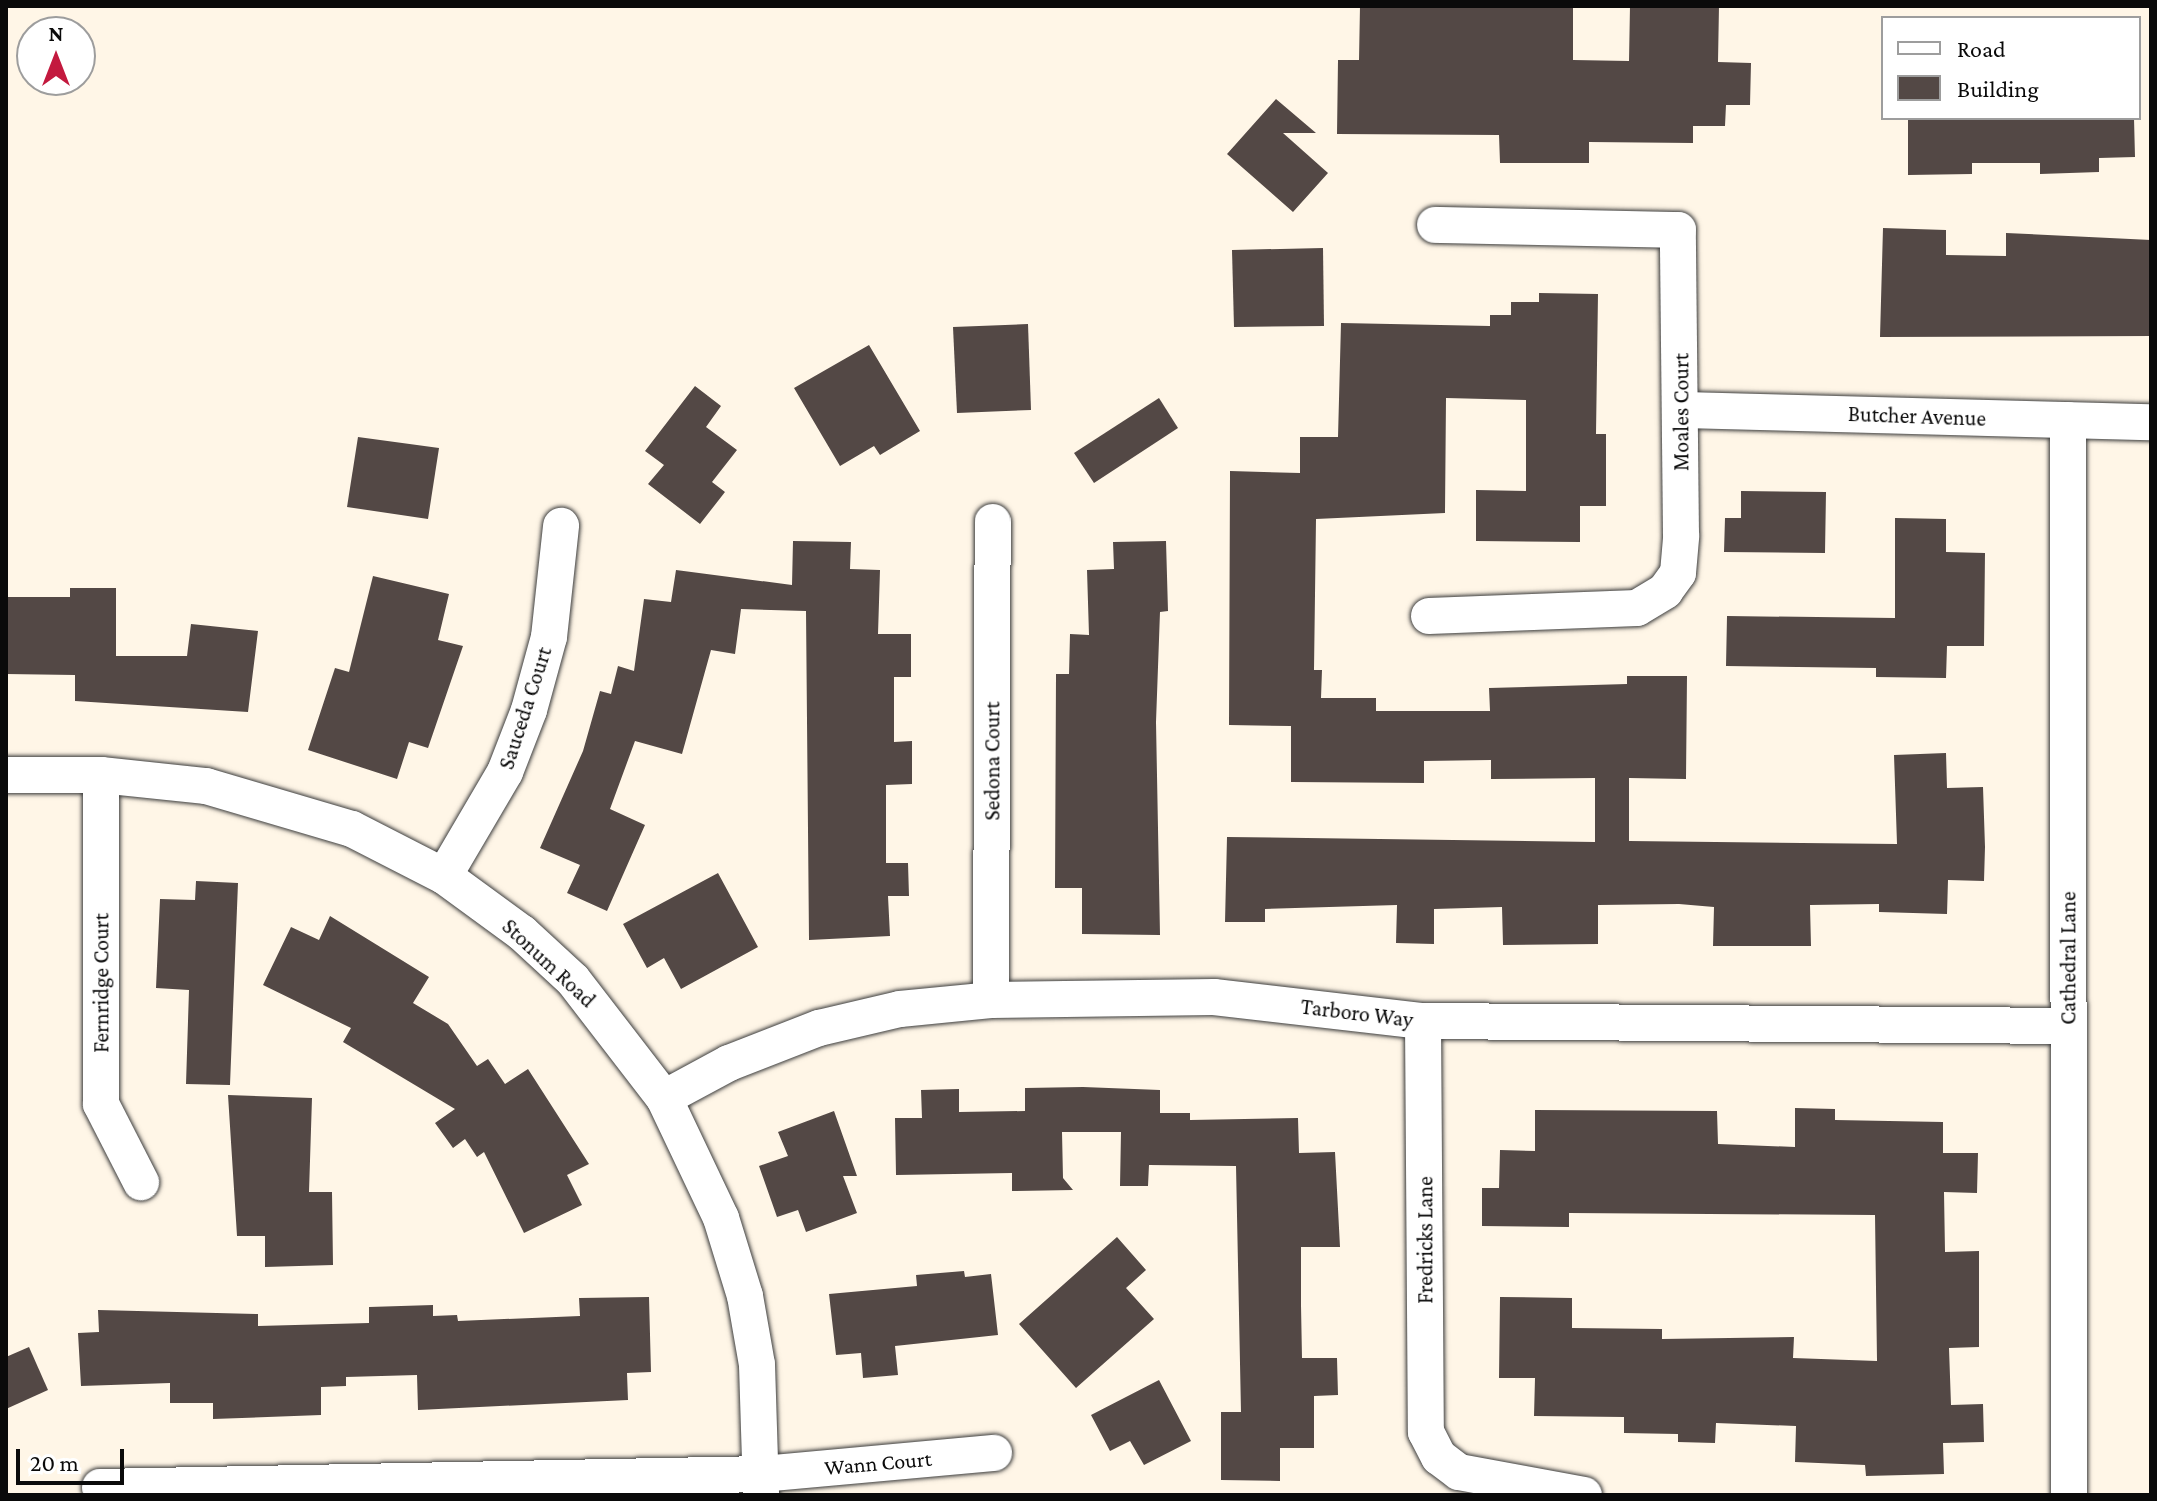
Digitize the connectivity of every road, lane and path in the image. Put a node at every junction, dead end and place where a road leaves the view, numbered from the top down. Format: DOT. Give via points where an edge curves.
graph roads {
  1 [pos="1435,225"];
  2 [pos="1683,410"];
  3 [pos="2068,420"];
  4 [pos="2151,422"];
  5 [pos="993,522"];
  6 [pos="561,526"];
  7 [pos="1429,616"];
  8 [pos="6,775"];
  9 [pos="101,775"];
  10 [pos="444,876"];
  11 [pos="991,1000"];
  12 [pos="1423,1021"];
  13 [pos="2068,1026"];
  14 [pos="664,1098"];
  15 [pos="141,1182"];
  16 [pos="994,1453"];
  17 [pos="761,1484"];
  18 [pos="100,1487"];
  19 [pos="1584,1495"];
  20 [pos="2069,1495"];
  1 -- 2 [label="street, Moales Court" via="1678,230"];
  2 -- 3 [label="street, Butcher Avenue"];
  2 -- 7 [label="street, Moales Court" via="1678,573 1665,591 1637,608"];
  3 -- 4 [label="street, Butcher Avenue"];
  3 -- 13 [label="street, Cathedral Lane"];
  5 -- 11 [label="street, Sedona Court"];
  6 -- 10 [label="street, Sauceda Court" via="549,637 529,710 505,772"];
  8 -- 9 [label="street, Stonum Road"];
  9 -- 10 [label="street, Stonum Road" via="206,786 285,805 352,829"];
  9 -- 15 [label="street, Fernridge Court" via="101,1104"];
  10 -- 14 [label="street, Stonum Road" via="522,933 573,980"];
  11 -- 12 [label="street, Tarboro Way" via="1214,997"];
  11 -- 14 [label="street, Tarboro Way" via="900,1009 819,1028 729,1063"];
  12 -- 13 [label="street, Tarboro Way"];
  12 -- 19 [label="street, Fredricks Lane" via="1426,1432 1439,1457 1479,1478"];
  13 -- 20 [label="street, Cathedral Lane"];
  14 -- 17 [label="street, Stonum Road" via="721,1218 745,1296 757,1365"];
  16 -- 17 [label="street, Wann Court"];
  17 -- 18 [label="street, Wann Court"];
}
